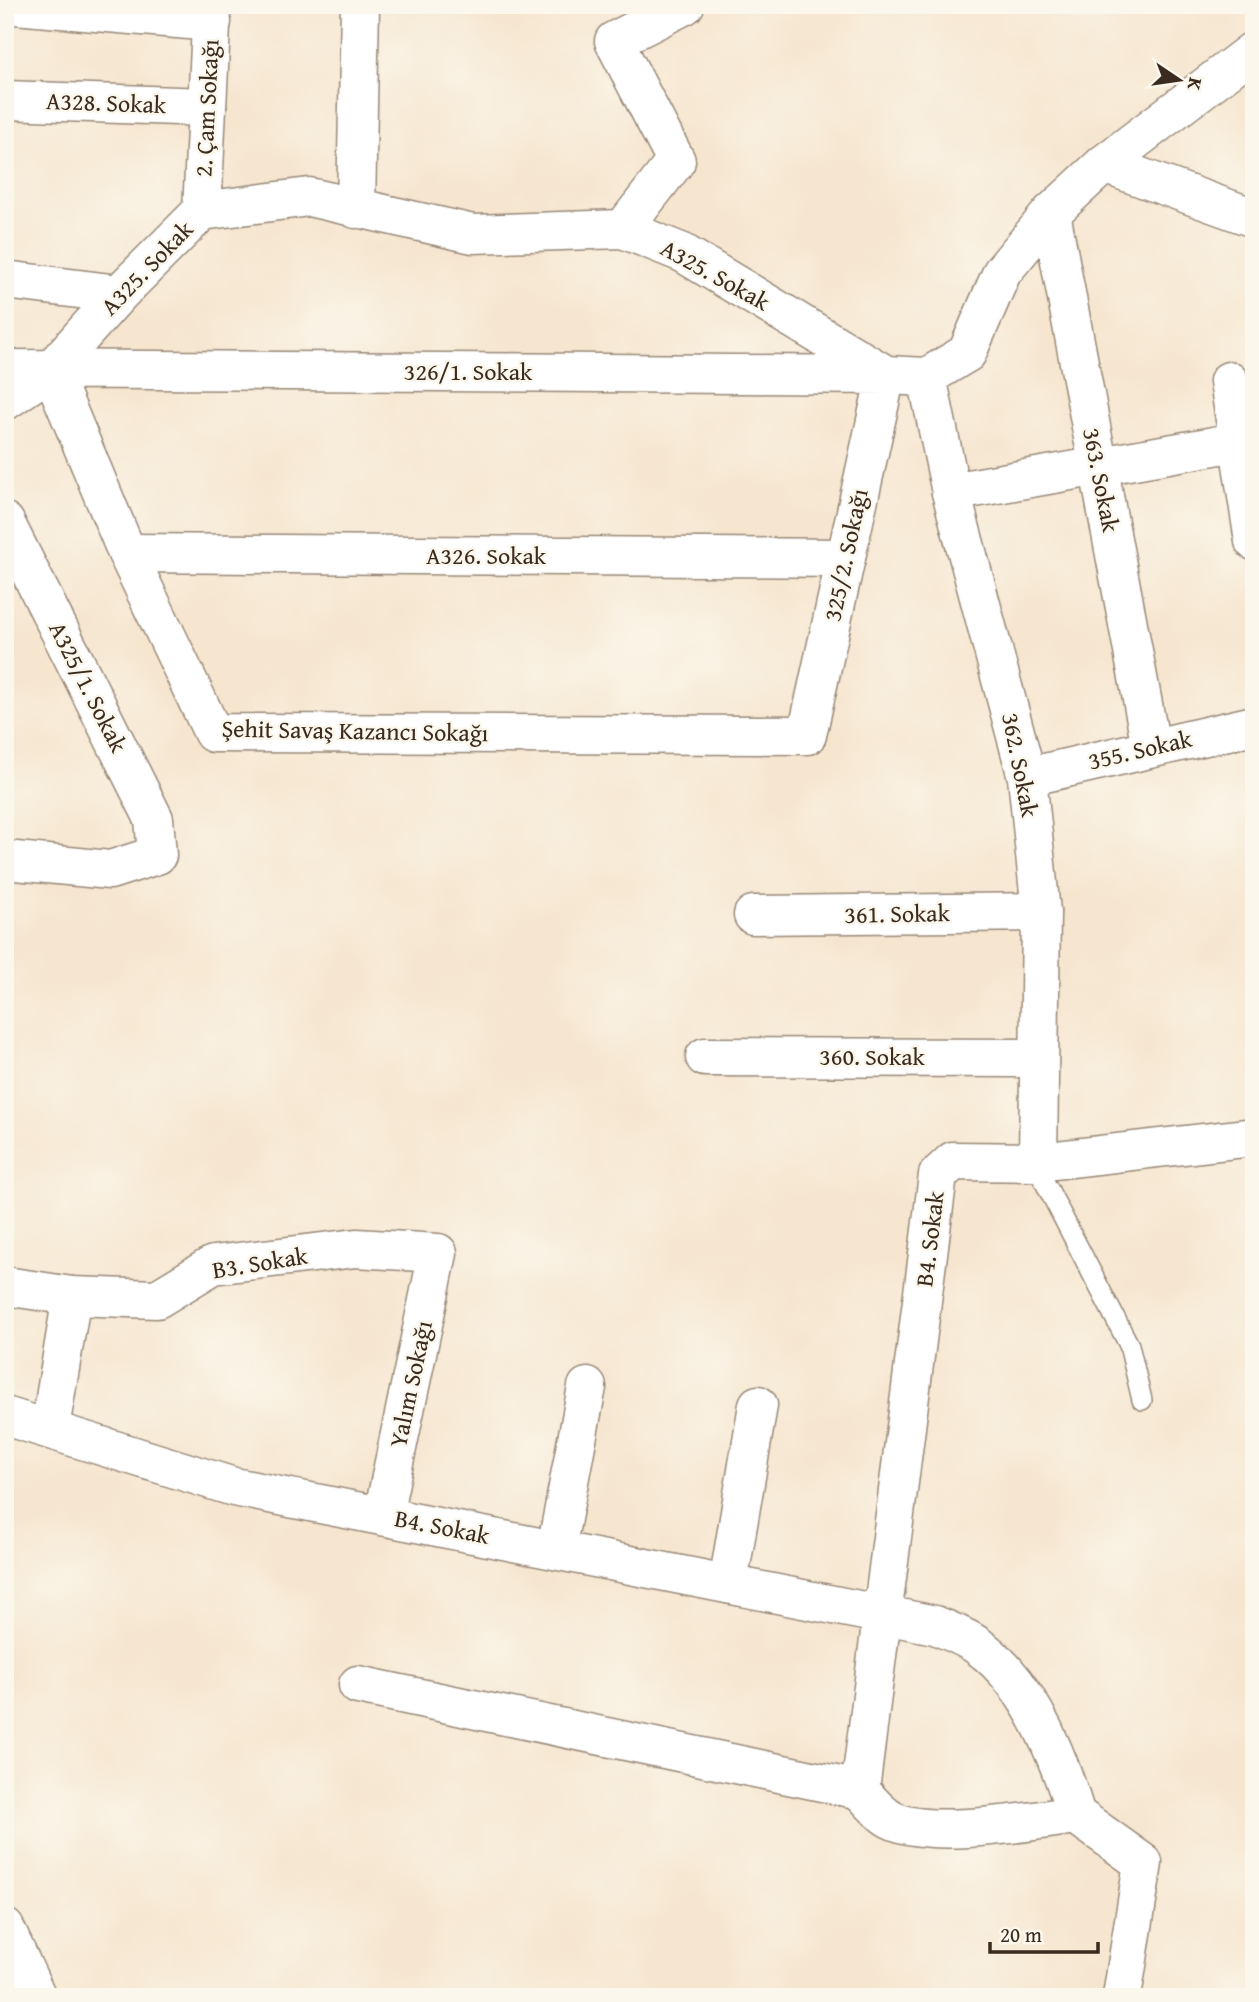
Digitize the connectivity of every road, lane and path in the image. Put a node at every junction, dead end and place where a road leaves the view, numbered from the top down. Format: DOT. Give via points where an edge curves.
graph roads {
  1 [pos="15,5"];
  2 [pos="360,5"];
  3 [pos="685,5"];
  4 [pos="212,14"];
  5 [pos="1254,50"];
  6 [pos="5,100"];
  7 [pos="207,107"];
  8 [pos="1104,164"];
  9 [pos="356,209"];
  10 [pos="202,211"];
  11 [pos="1051,213"];
  12 [pos="1254,218"];
  13 [pos="623,229"];
  14 [pos="5,280"];
  15 [pos="119,294"];
  16 [pos="5,369"];
  17 [pos="51,370"];
  18 [pos="886,375"];
  19 [pos="927,377"];
  20 [pos="1229,382"];
  21 [pos="5,401"];
  22 [pos="1246,440"];
  23 [pos="1098,465"];
  24 [pos="951,492"];
  25 [pos="5,522"];
  26 [pos="1254,541"];
  27 [pos="127,553"];
  28 [pos="846,558"];
  29 [pos="1254,725"];
  30 [pos="807,735"];
  31 [pos="1151,747"];
  32 [pos="1027,777"];
  33 [pos="6,859"];
  34 [pos="1041,912"];
  35 [pos="753,915"];
  36 [pos="705,1057"];
  37 [pos="1038,1058"];
  38 [pos="1254,1137"];
  39 [pos="1038,1162"];
  40 [pos="438,1253"];
  41 [pos="5,1286"];
  42 [pos="72,1296"];
  43 [pos="587,1387"];
  44 [pos="1142,1400"];
  45 [pos="758,1405"];
  46 [pos="5,1416"];
  47 [pos="50,1428"];
  48 [pos="383,1515"];
  49 [pos="556,1550"];
  50 [pos="728,1584"];
  51 [pos="884,1615"];
  52 [pos="358,1685"];
  53 [pos="860,1790"];
  54 [pos="1076,1815"];
  55 [pos="5,1928"];
  56 [pos="37,1997"];
  57 [pos="1122,1997"];
  1 -- 4 [label="street"];
  2 -- 9 [label="street"];
  3 -- 13 [label="street" via="614,41 676,161"];
  4 -- 7 [label="street, 2. Çam Sokağı"];
  5 -- 8 [label="street"];
  6 -- 7 [label="street, A328. Sokak"];
  7 -- 10 [label="street, 2. Çam Sokağı"];
  8 -- 11 [label="street"];
  8 -- 12 [label="street"];
  9 -- 10 [label="street, A325. Sokak" via="309,197"];
  9 -- 13 [label="street, A325. Sokak" via="473,234"];
  10 -- 15 [label="street, A325. Sokak"];
  11 -- 19 [label="street" via="1002,272 967,353"];
  11 -- 23 [label="street, 363. Sokak"];
  13 -- 18 [label="street, A325. Sokak" via="682,253"];
  14 -- 15 [label="street"];
  15 -- 17 [label="street, A325. Sokak"];
  16 -- 17 [label="street"];
  17 -- 18 [label="street, 326/1. Sokak"];
  17 -- 21 [label="street, A325. Sokak"];
  17 -- 27 [label="street, Şehit Savaş Kazancı Sokağı"];
  18 -- 19 [label="street, A325. Sokak"];
  18 -- 28 [label="street, 325/2. Sokağı"];
  19 -- 24 [label="street, 362. Sokak"];
  20 -- 22 [label="street"];
  22 -- 23 [label="street"];
  22 -- 26 [label="street"];
  23 -- 24 [label="street"];
  23 -- 31 [label="street, 363. Sokak"];
  24 -- 32 [label="street, 362. Sokak"];
  25 -- 33 [label="street, A325/1. Sokak" via="153,819 157,855 110,870"];
  27 -- 28 [label="street, A326. Sokak"];
  27 -- 30 [label="street, Şehit Savaş Kazancı Sokağı" via="213,733"];
  28 -- 30 [label="street, 325/2. Sokağı"];
  29 -- 31 [label="street, 355. Sokak"];
  31 -- 32 [label="street, 355. Sokak"];
  32 -- 34 [label="street, 362. Sokak"];
  34 -- 35 [label="street, 361. Sokak"];
  34 -- 37 [label="street, 362. Sokak"];
  36 -- 37 [label="street, 360. Sokak"];
  37 -- 39 [label="street, 362. Sokak"];
  38 -- 39 [label="street, B4. Sokak"];
  39 -- 44 [label="lane" via="1129,1345"];
  39 -- 51 [label="street, B4. Sokak" via="953,1161 938,1175"];
  40 -- 42 [label="street, B3. Sokak" via="356,1248 213,1265 157,1299"];
  40 -- 48 [label="street, Yalım Sokağı"];
  41 -- 42 [label="street, B3. Sokak"];
  42 -- 47 [label="street"];
  43 -- 49 [label="street"];
  45 -- 50 [label="street"];
  46 -- 47 [label="street, B4. Sokak"];
  47 -- 48 [label="street, B4. Sokak" via="234,1487"];
  48 -- 49 [label="street, B4. Sokak"];
  49 -- 50 [label="street, B4. Sokak"];
  50 -- 51 [label="street, B4. Sokak"];
  51 -- 53 [label="street, B4. Sokak"];
  51 -- 54 [label="street" via="935,1625 979,1646 1015,1681 1060,1762"];
  52 -- 53 [label="street"];
  53 -- 54 [label="street" via="888,1818 930,1828 973,1829"];
  54 -- 57 [label="street" via="1143,1863"];
  55 -- 56 [label="street"];
}
